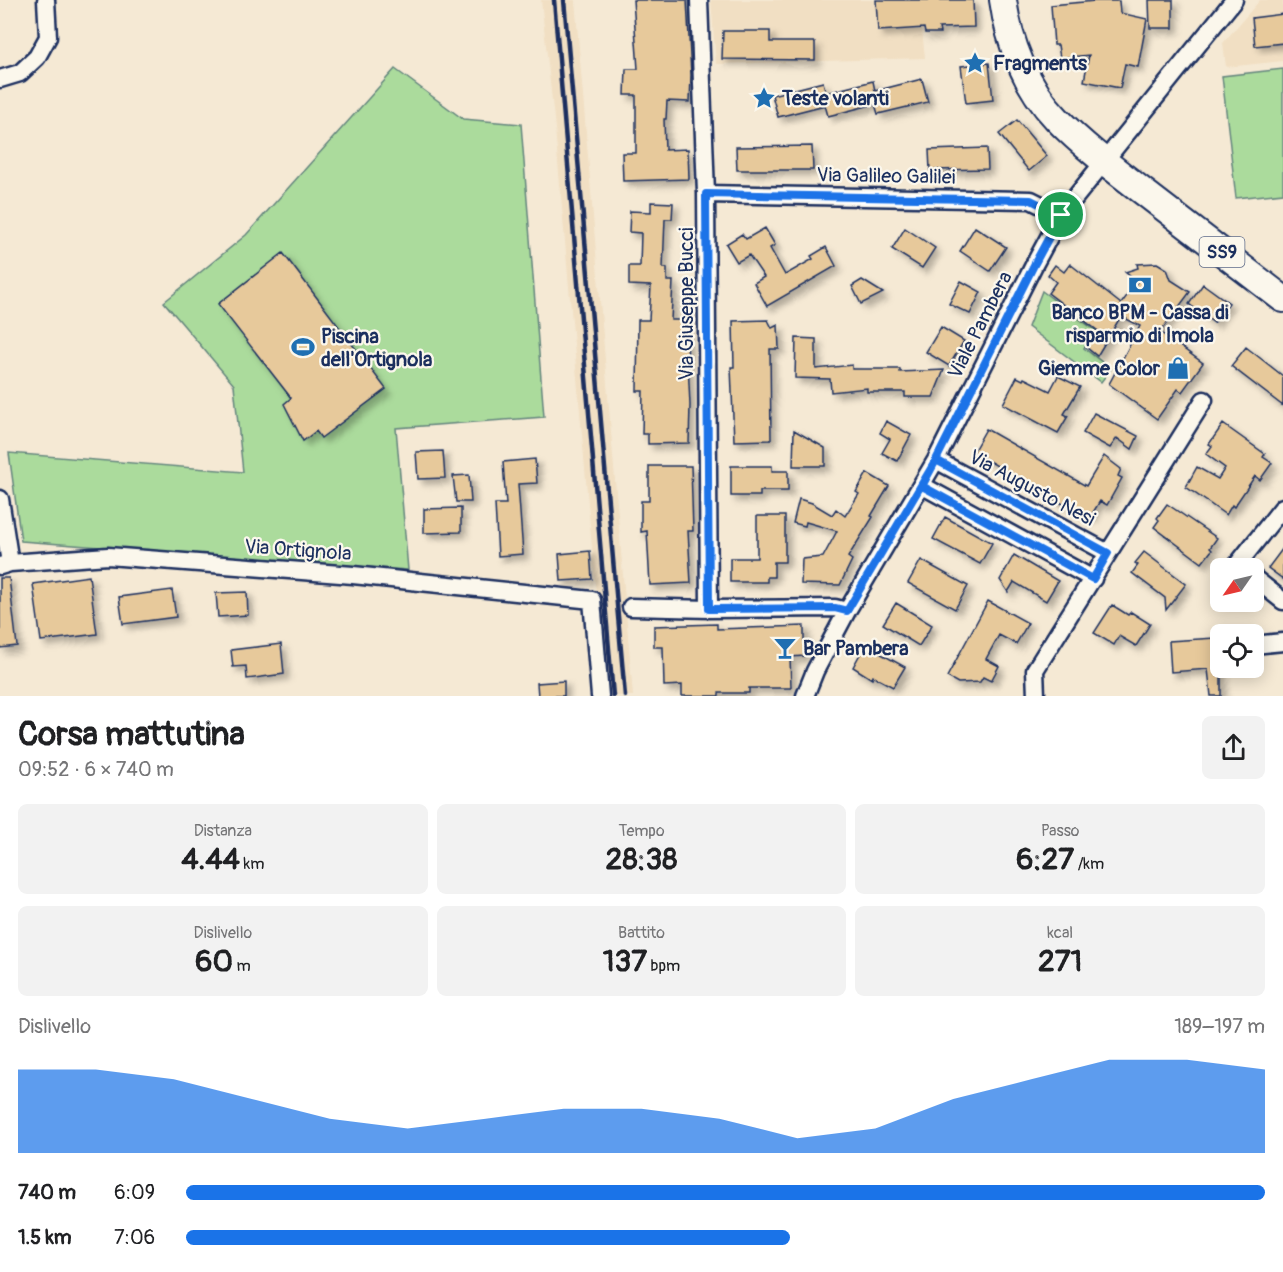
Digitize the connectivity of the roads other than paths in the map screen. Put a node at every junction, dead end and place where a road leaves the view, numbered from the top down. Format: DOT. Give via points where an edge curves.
graph roads {
  1 [pos="46,0"];
  2 [pos="699,0"];
  3 [pos="1003,0"];
  4 [pos="1234,0"];
  5 [pos="0,79"];
  6 [pos="1104,160"];
  7 [pos="706,194"];
  8 [pos="1061,215"];
  9 [pos="1283,299"];
  10 [pos="1204,400"];
  11 [pos="936,460"];
  12 [pos="922,486"];
  13 [pos="0,500"];
  14 [pos="1283,507"];
  15 [pos="1108,553"];
  16 [pos="1243,558"];
  17 [pos="5,564"];
  18 [pos="1093,579"];
  19 [pos="1264,586"];
  20 [pos="1283,601"];
  21 [pos="631,606"];
  22 [pos="709,609"];
  23 [pos="847,611"];
  24 [pos="1283,642"];
  25 [pos="1264,644"];
  26 [pos="600,696"];
  27 [pos="805,696"];
  28 [pos="1036,696"];
  1 -- 5 [label="street" via="48,37 37,57 20,73"];
  2 -- 7 [label="street, Via Giuseppe Bucci"];
  3 -- 6 [label="main road, SS9" via="1015,49 1041,98 1057,119"];
  4 -- 6 [label="street, Viale Pambera"];
  6 -- 8 [label="street, Viale Pambera"];
  6 -- 9 [label="main road, SS9"];
  7 -- 8 [label="street, Via Galileo Galilei" via="1031,200"];
  7 -- 22 [label="street, Via Giuseppe Bucci"];
  8 -- 11 [label="street, Viale Pambera"];
  10 -- 15 [label="street"];
  11 -- 12 [label="street, Viale Pambera"];
  11 -- 15 [label="street, Via Augusto Nesi"];
  12 -- 18 [label="street"];
  12 -- 23 [label="street, Viale Pambera"];
  13 -- 17 [label="street"];
  14 -- 16 [label="street"];
  15 -- 18 [label="street"];
  17 -- 26 [label="street, Via Ortignola" via="108,556 592,600"];
  18 -- 28 [label="street" via="1035,670"];
  19 -- 20 [label="street"];
  21 -- 22 [label="street"];
  22 -- 23 [label="street"];
  23 -- 27 [label="street, Viale Pambera"];
  24 -- 25 [label="street"];
}
